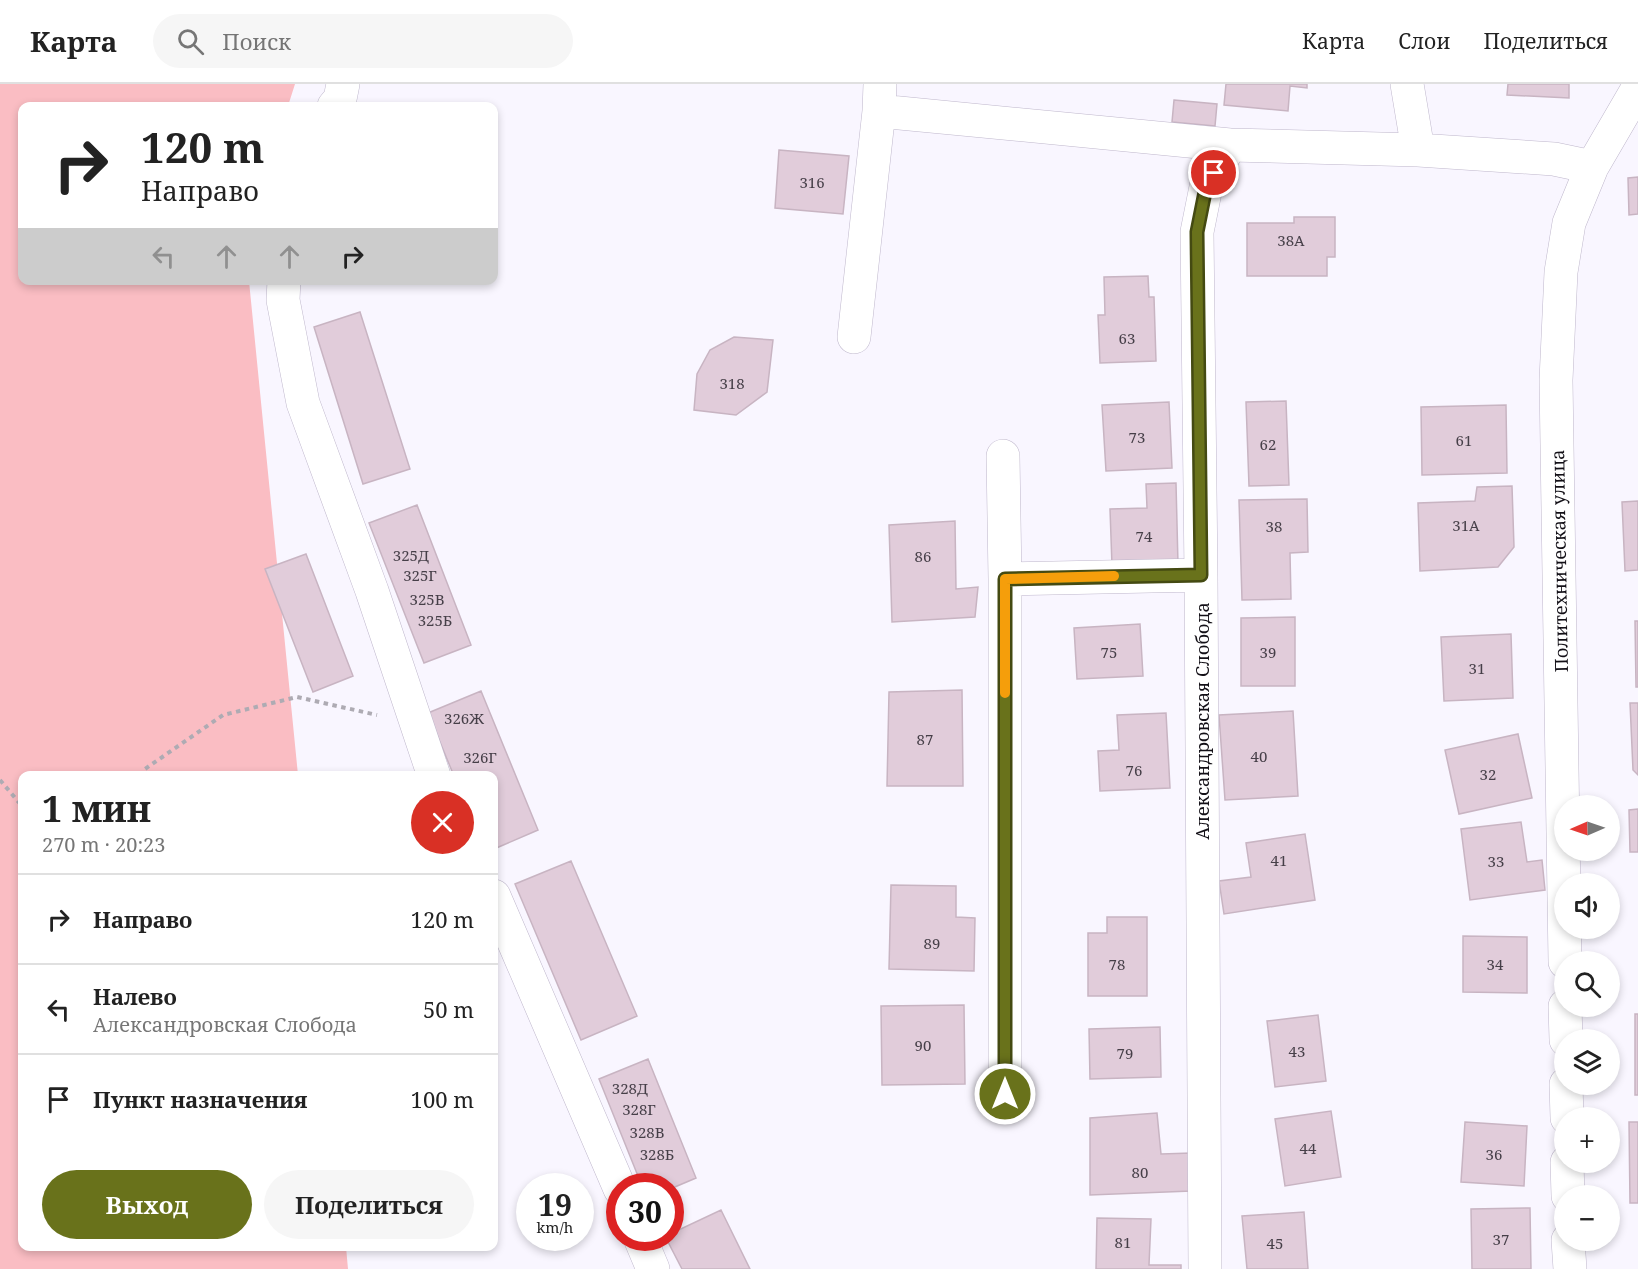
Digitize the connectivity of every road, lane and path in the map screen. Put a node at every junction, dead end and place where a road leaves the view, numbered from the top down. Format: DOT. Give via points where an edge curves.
graph roads {
  1 [pos="343,84"];
  2 [pos="1407,84"];
  3 [pos="1638,88"];
  4 [pos="879,98"];
  5 [pos="337,102"];
  6 [pos="1230,145"];
  7 [pos="1418,150"];
  8 [pos="1592,167"];
  9 [pos="284,285"];
  10 [pos="854,337"];
  11 [pos="1004,456"];
  12 [pos="1201,575"];
  13 [pos="1005,579"];
  14 [pos="377,715"];
  15 [pos="142,771"];
  16 [pos="432,771"];
  17 [pos="0,780"];
  18 [pos="18,801"];
  19 [pos="498,905"];
  20 [pos="1565,951"];
  21 [pos="1005,1094"];
  22 [pos="613,1173"];
  23 [pos="645,1251"];
  24 [pos="1569,1251"];
  25 [pos="653,1269"];
  26 [pos="1205,1269"];
  27 [pos="1570,1269"];
  1 -- 5 [label="street"];
  2 -- 7 [label="street"];
  3 -- 8 [label="street, Политехническая улица"];
  4 -- 6 [label="street"];
  4 -- 10 [label="street"];
  6 -- 7 [label="street"];
  6 -- 12 [label="street, Александровская Слобода" via="1206,187 1197,232"];
  7 -- 8 [label="street" via="1554,159"];
  8 -- 20 [label="street, Политехническая улица" via="1569,223 1561,272 1556,380"];
  9 -- 16 [label="street" via="283,300 303,403"];
  11 -- 13 [label="street"];
  12 -- 13 [label="street"];
  12 -- 26 [label="street, Александровская Слобода"];
  13 -- 21 [label="street"];
  14 -- 15 [label="path" via="297,697 223,715"];
  17 -- 18 [label="path"];
  19 -- 22 [label="street"];
  23 -- 25 [label="street"];
  24 -- 27 [label="street"];
}
